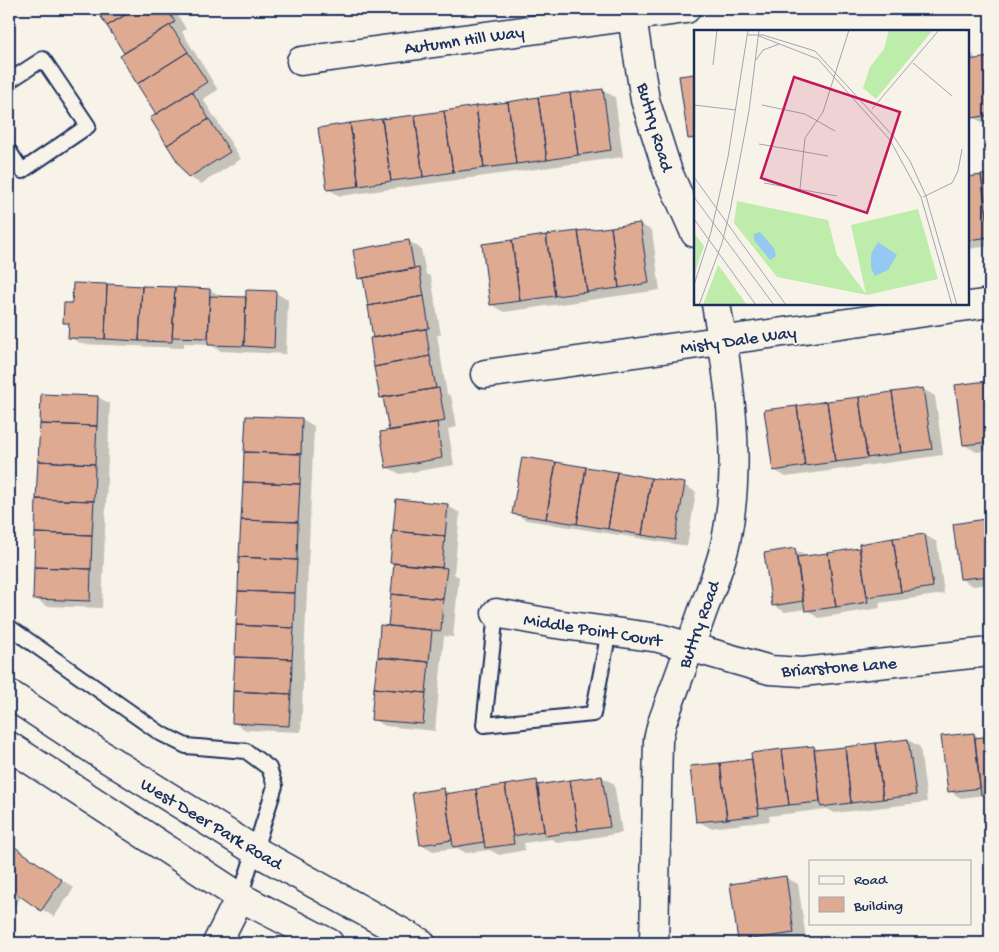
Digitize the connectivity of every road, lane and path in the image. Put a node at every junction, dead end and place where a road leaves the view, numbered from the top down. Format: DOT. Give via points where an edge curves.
graph roads {
  1 [pos="686,9"];
  2 [pos="632,17"];
  3 [pos="301,61"];
  4 [pos="9,81"];
  5 [pos="9,151"];
  6 [pos="694,231"];
  7 [pos="990,303"];
  8 [pos="716,305"];
  9 [pos="722,342"];
  10 [pos="485,374"];
  11 [pos="496,613"];
  12 [pos="9,627"];
  13 [pos="609,631"];
  14 [pos="690,648"];
  15 [pos="990,652"];
  16 [pos="9,694"];
  17 [pos="9,746"];
  18 [pos="254,850"];
  19 [pos="240,897"];
  20 [pos="217,943"];
  21 [pos="328,943"];
  22 [pos="421,943"];
  23 [pos="654,943"];
  1 -- 2 [label="street, Autumn Hill Way"];
  2 -- 3 [label="street, Autumn Hill Way"];
  2 -- 6 [label="street, Buttry Road" via="645,100 668,172"];
  4 -- 5 [label="lane" via="42,59 88,126 22,171"];
  7 -- 9 [label="street, Misty Dale Way"];
  8 -- 9 [label="street, Buttry Road"];
  9 -- 10 [label="street, Misty Dale Way"];
  9 -- 14 [label="street, Buttry Road" via="733,428 731,508 717,573"];
  11 -- 13 [label="street, Middle Point Court"];
  11 -- 13 [label="lane" via="484,725 593,714"];
  12 -- 18 [label="lane" via="160,733 186,746 246,751 270,768 275,786"];
  13 -- 14 [label="street, Middle Point Court" via="659,638"];
  14 -- 15 [label="street, Briarstone Lane" via="770,670 802,672"];
  14 -- 23 [label="street, Buttry Road" via="658,740"];
  16 -- 18 [label="street, West Deer Park Road"];
  17 -- 19 [label="street"];
  18 -- 19 [label="lane"];
  18 -- 22 [label="street, West Deer Park Road"];
  19 -- 20 [label="street"];
  19 -- 21 [label="street"];
}
